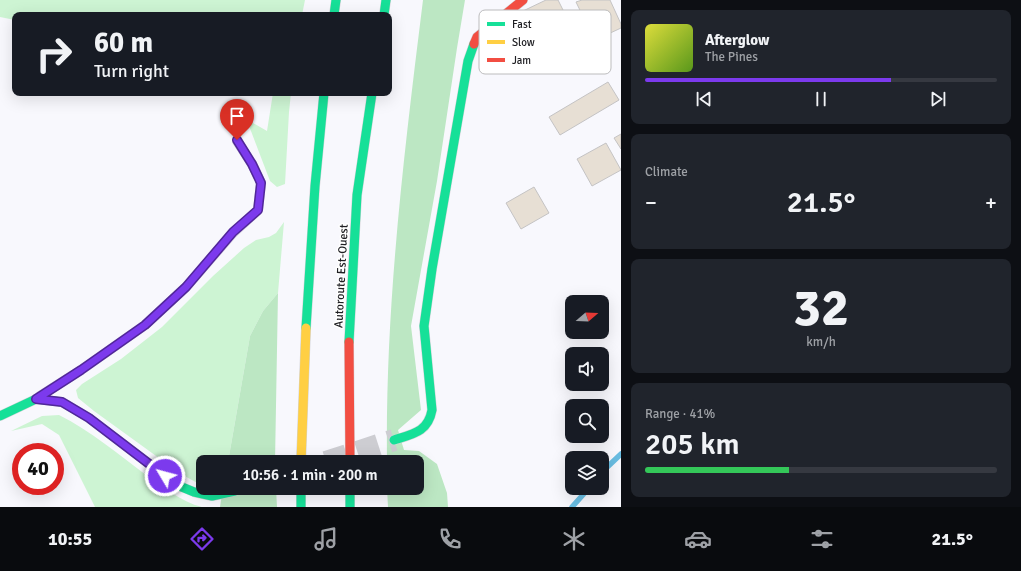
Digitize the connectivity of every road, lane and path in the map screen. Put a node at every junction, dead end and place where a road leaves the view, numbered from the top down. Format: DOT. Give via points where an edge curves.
graph roads {
  1 [pos="336,0"];
  2 [pos="386,0"];
  3 [pos="522,0"];
  4 [pos="510,10"];
  5 [pos="334,12"];
  6 [pos="384,12"];
  7 [pos="479,35"];
  8 [pos="324,96"];
  9 [pos="372,96"];
  10 [pos="237,140"];
  11 [pos="36,399"];
  12 [pos="0,416"];
  13 [pos="394,440"];
  14 [pos="301,455"];
  15 [pos="350,455"];
  16 [pos="196,492"];
  17 [pos="301,495"];
  18 [pos="350,495"];
  19 [pos="301,507"];
  20 [pos="350,507"];
  1 -- 5 [label="main road"];
  2 -- 6 [label="main road"];
  3 -- 4 [label="main road"];
  7 -- 13 [label="main road" via="468,61 424,326 431,418 424,429"];
  8 -- 14 [label="main road" via="310,264"];
  9 -- 15 [label="main road, Autoroute Est-Ouest" via="357,195 349,348"];
  10 -- 11 [label="lane" via="261,183 258,210 233,232 186,287 145,325"];
  11 -- 12 [label="main road"];
  11 -- 16 [label="main road" via="62,402 89,418 178,485"];
  17 -- 19 [label="main road"];
  18 -- 20 [label="main road"];
}
